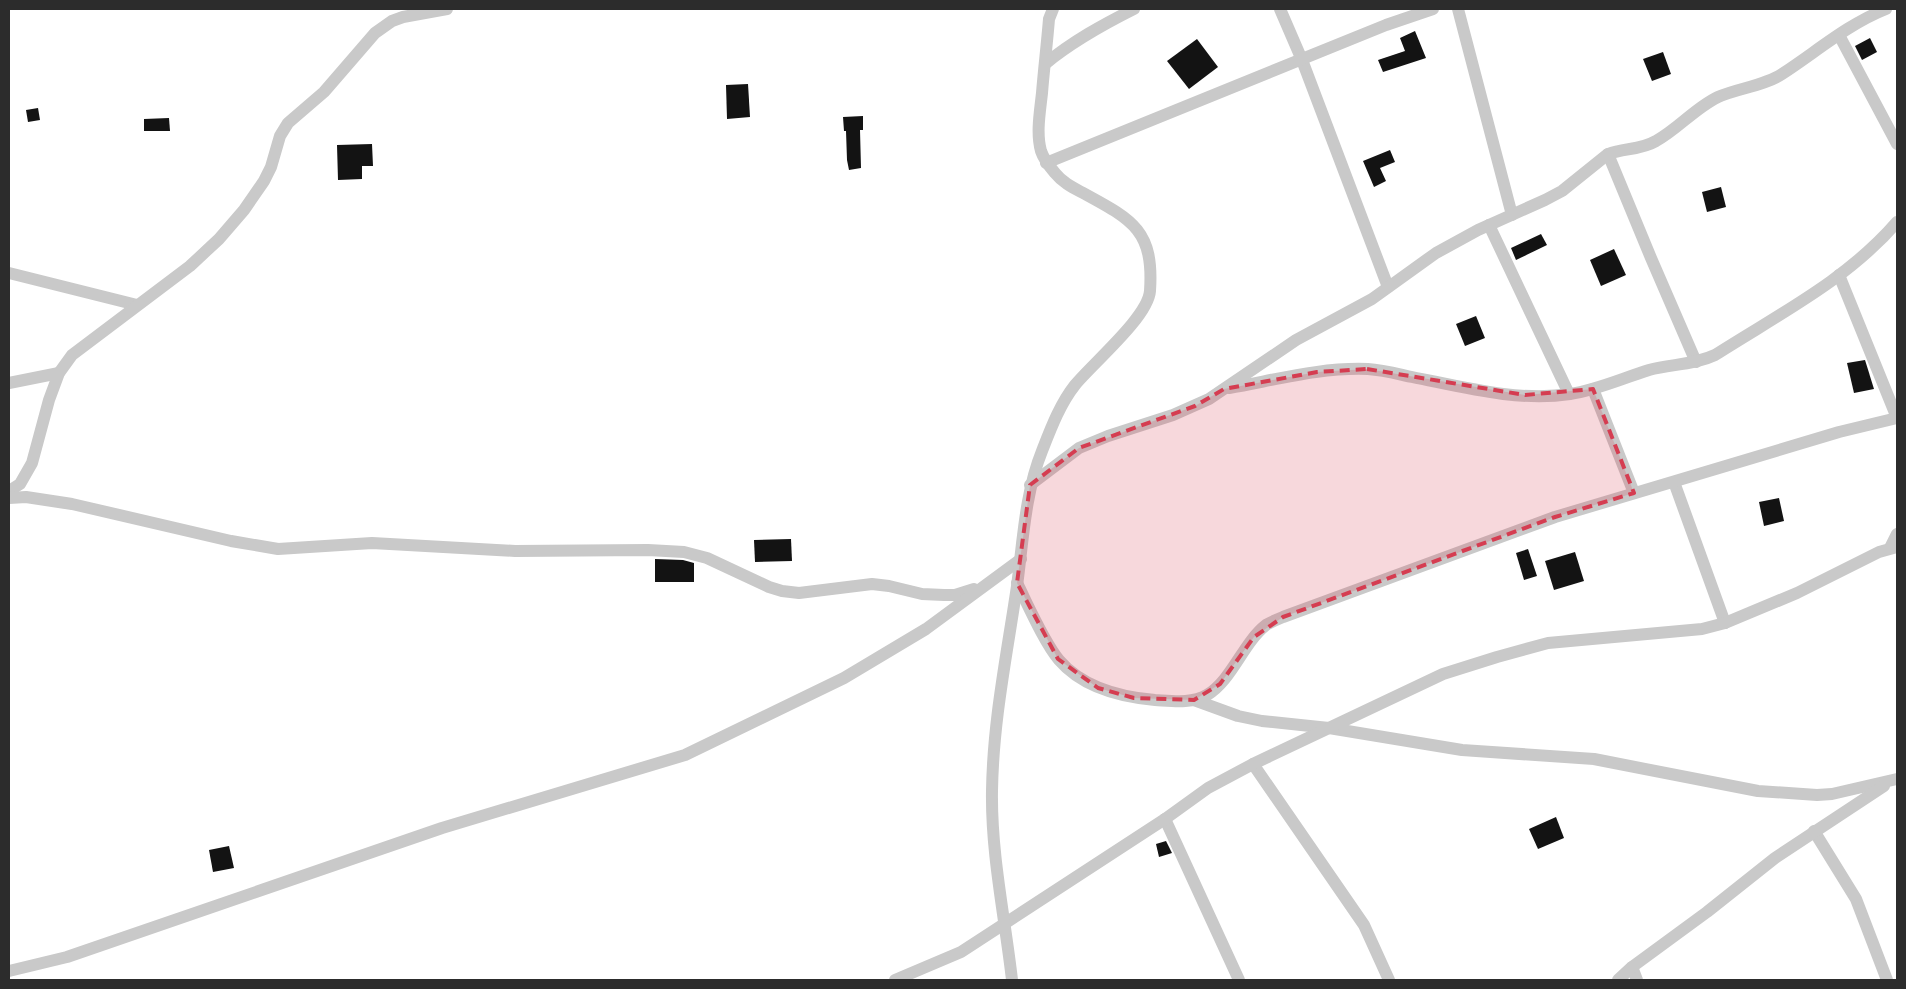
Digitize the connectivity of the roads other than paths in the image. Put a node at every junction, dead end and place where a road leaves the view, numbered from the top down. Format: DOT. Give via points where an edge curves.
graph roads {
  1 [pos="446,9"];
  2 [pos="1053,9"];
  3 [pos="1134,9"];
  4 [pos="1280,9"];
  5 [pos="1433,9"];
  6 [pos="1458,9"];
  7 [pos="1886,9"];
  8 [pos="1839,35"];
  9 [pos="1302,60"];
  10 [pos="1045,64"];
  11 [pos="1897,144"];
  12 [pos="1608,154"];
  13 [pos="1046,163"];
  14 [pos="1512,215"];
  15 [pos="1897,222"];
  16 [pos="1489,225"];
  17 [pos="9,273"];
  18 [pos="1840,275"];
  19 [pos="1388,287"];
  20 [pos="137,305"];
  21 [pos="1696,362"];
  22 [pos="59,373"];
  23 [pos="9,383"];
  24 [pos="1224,389"];
  25 [pos="1593,389"];
  26 [pos="1568,394"];
  27 [pos="1897,418"];
  28 [pos="1674,482"];
  29 [pos="1030,485"];
  30 [pos="9,491"];
  31 [pos="1634,493"];
  32 [pos="9,498"];
  33 [pos="1897,534"];
  34 [pos="1894,547"];
  35 [pos="1021,559"];
  36 [pos="1017,583"];
  37 [pos="986,585"];
  38 [pos="1725,623"];
  39 [pos="1194,700"];
  40 [pos="1329,728"];
  41 [pos="1253,764"];
  42 [pos="1894,780"];
  43 [pos="1165,820"];
  44 [pos="1814,831"];
  45 [pos="1006,924"];
  46 [pos="1632,967"];
  47 [pos="9,971"];
  48 [pos="896,980"];
  49 [pos="1012,980"];
  50 [pos="1239,980"];
  51 [pos="1389,980"];
  52 [pos="1618,980"];
  53 [pos="1637,980"];
  54 [pos="1887,980"];
  1 -- 20 [label="street" via="403,17 375,33 324,92 288,123 264,181 219,239 190,266"];
  2 -- 10 [label="street" via="1049,19"];
  3 -- 10 [label="street" via="1082,36"];
  4 -- 9 [label="street"];
  5 -- 9 [label="street"];
  6 -- 14 [label="street"];
  7 -- 8 [label="street"];
  8 -- 11 [label="street"];
  8 -- 12 [label="street" via="1781,75 1715,98 1654,143"];
  9 -- 13 [label="street"];
  9 -- 19 [label="street"];
  10 -- 13 [label="street" via="1039,129 1041,153"];
  12 -- 14 [label="street" via="1562,191"];
  12 -- 21 [label="street"];
  13 -- 29 [label="street" via="1069,186 1118,212 1138,230 1146,244 1150,294 1142,312 1074,386 1060,408"];
  14 -- 16 [label="street"];
  15 -- 18 [label="street"];
  16 -- 19 [label="street" via="1436,253"];
  16 -- 26 [label="street"];
  17 -- 20 [label="street"];
  18 -- 21 [label="street" via="1715,355"];
  18 -- 27 [label="street"];
  19 -- 24 [label="street" via="1362,305 1296,340"];
  20 -- 22 [label="street" via="72,355"];
  21 -- 25 [label="street" via="1658,368"];
  22 -- 23 [label="street"];
  22 -- 30 [label="street" via="32,463 20,484"];
  24 -- 26 [label="street" via="1317,372 1368,369 1465,388 1546,396"];
  24 -- 29 [label="street" via="1195,406 1080,448"];
  25 -- 26 [label="street"];
  25 -- 31 [label="street"];
  27 -- 28 [label="street" via="1839,432"];
  28 -- 31 [label="street"];
  28 -- 38 [label="street"];
  29 -- 35 [label="street"];
  31 -- 39 [label="street" via="1555,517 1283,617 1254,637 1220,684"];
  32 -- 37 [label="street" via="26,497 72,504 278,549 372,543 515,550 648,550 684,552 707,558 782,592 799,593 872,584 922,594 956,595"];
  33 -- 34 [label="street"];
  34 -- 38 [label="street" via="1797,594"];
  35 -- 36 [label="street"];
  35 -- 37 [label="street"];
  36 -- 39 [label="street" via="1058,659 1071,672 1098,688 1134,698 1176,702"];
  36 -- 45 [label="street" via="997,710 992,792 996,858"];
  37 -- 47 [label="street" via="926,629 844,678 685,755 442,828 67,957"];
  38 -- 40 [label="street" via="1702,629 1548,643 1443,674"];
  39 -- 40 [label="street" via="1238,716"];
  40 -- 41 [label="street"];
  40 -- 42 [label="street" via="1462,750 1594,759 1758,791 1832,794"];
  41 -- 43 [label="street" via="1208,788"];
  41 -- 51 [label="street" via="1364,925"];
  42 -- 44 [label="street"];
  43 -- 45 [label="street"];
  43 -- 50 [label="street"];
  44 -- 46 [label="street"];
  44 -- 54 [label="street" via="1856,899"];
  45 -- 48 [label="street" via="961,952"];
  45 -- 49 [label="street"];
  46 -- 52 [label="street"];
  46 -- 53 [label="street"];
}
